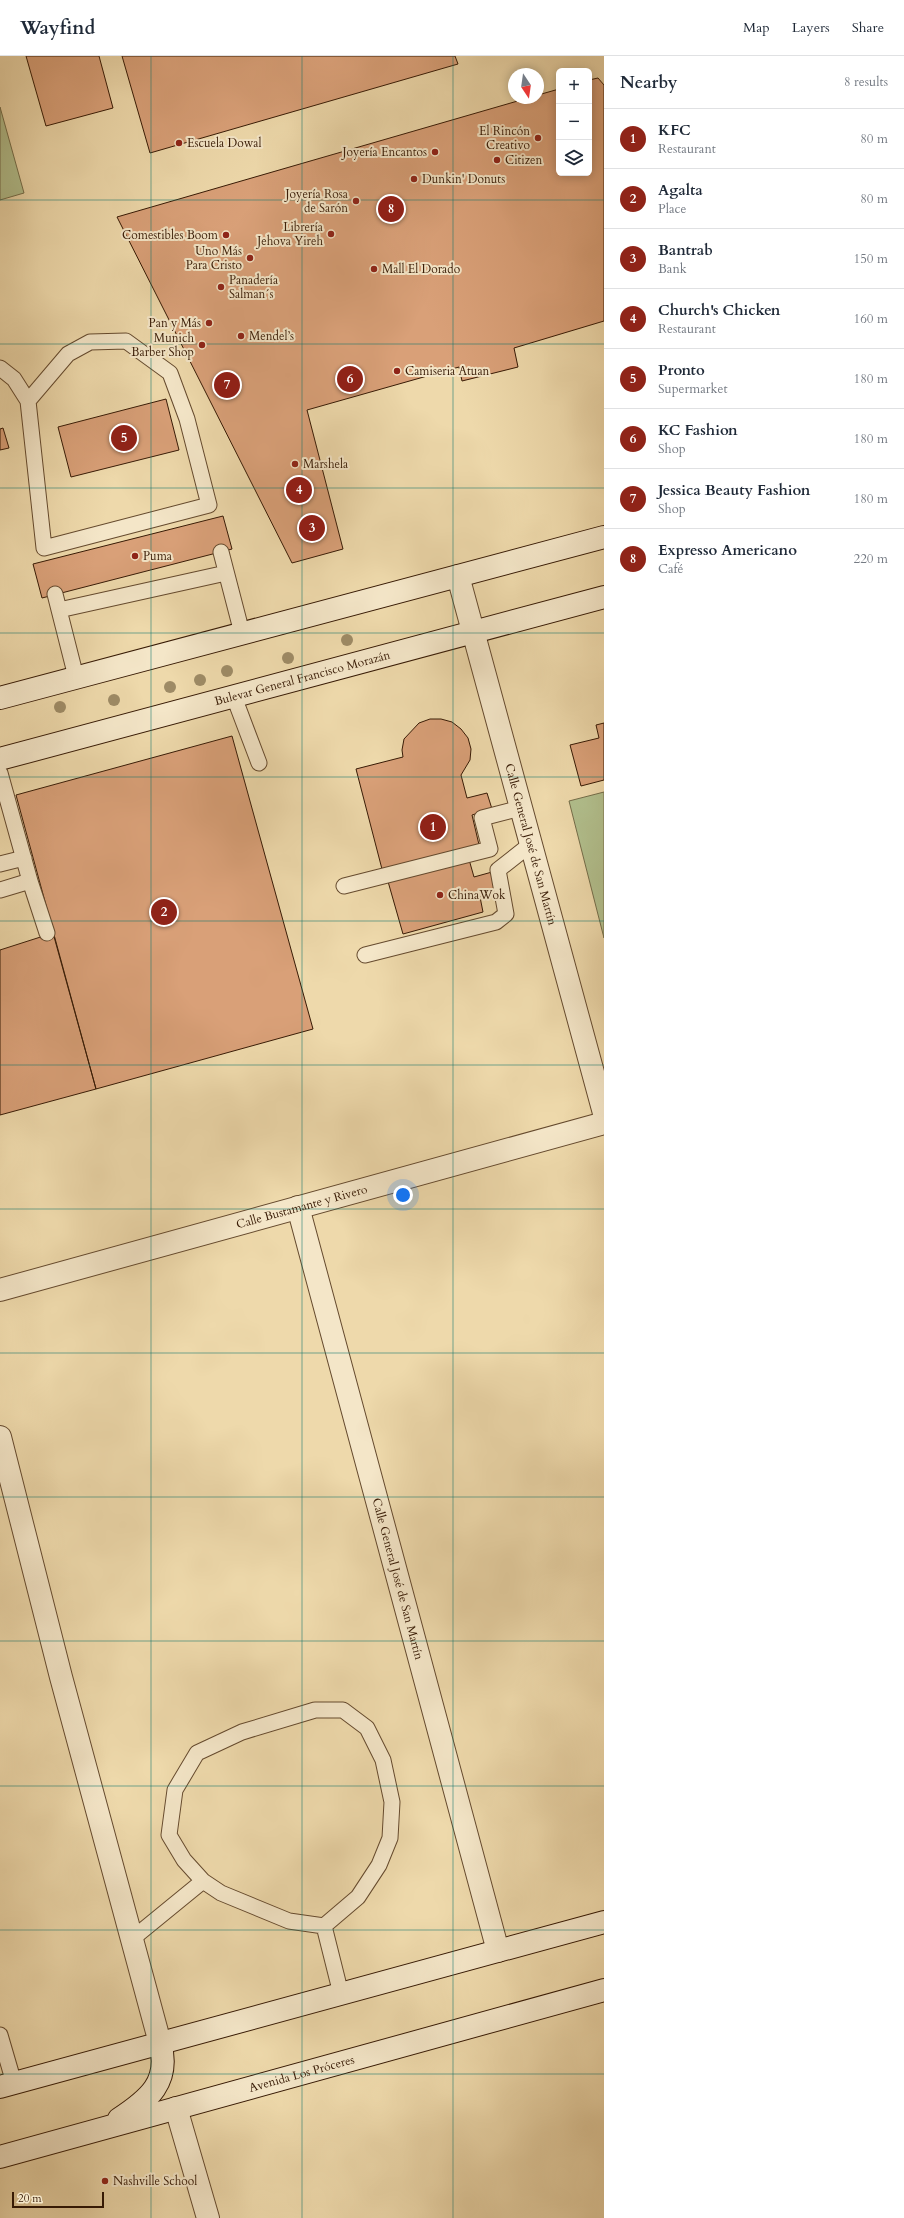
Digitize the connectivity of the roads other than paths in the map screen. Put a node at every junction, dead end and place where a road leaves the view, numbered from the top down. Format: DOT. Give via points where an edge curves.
graph roads {
  1 [pos="0,368"];
  2 [pos="28,401"];
  3 [pos="604,537"];
  4 [pos="221,552"];
  5 [pos="226,572"];
  6 [pos="458,576"];
  7 [pos="55,594"];
  8 [pos="604,597"];
  9 [pos="59,610"];
  10 [pos="473,632"];
  11 [pos="242,633"];
  12 [pos="76,678"];
  13 [pos="234,697"];
  14 [pos="0,698"];
  15 [pos="0,759"];
  16 [pos="259,763"];
  17 [pos="0,773"];
  18 [pos="521,808"];
  19 [pos="531,844"];
  20 [pos="24,858"];
  21 [pos="0,864"];
  22 [pos="30,881"];
  23 [pos="344,886"];
  24 [pos="0,890"];
  25 [pos="47,933"];
  26 [pos="365,955"];
  27 [pos="604,1113"];
  28 [pos="604,1123"];
  29 [pos="298,1207"];
  30 [pos="0,1290"];
  31 [pos="0,1437"];
  32 [pos="203,1880"];
  33 [pos="604,1922"];
  34 [pos="324,1926"];
  35 [pos="132,1939"];
  36 [pos="498,1951"];
  37 [pos="604,1990"];
  38 [pos="341,1994"];
  39 [pos="0,2035"];
  40 [pos="160,2043"];
  41 [pos="7,2085"];
  42 [pos="176,2108"];
  43 [pos="104,2128"];
  44 [pos="0,2157"];
  45 [pos="208,2218"];
  1 -- 2 [label="lane" via="14,379"];
  2 -- 2 [label="lane" via="68,354 90,342 126,341 170,373 187,419 209,505 44,548"];
  3 -- 6 [label="street"];
  4 -- 5 [label="lane"];
  5 -- 9 [label="lane"];
  5 -- 11 [label="lane"];
  6 -- 10 [label="street, Calle General José de San Martín"];
  6 -- 11 [label="street"];
  7 -- 9 [label="lane"];
  8 -- 10 [label="street, Bulevar General Francisco Morazán"];
  9 -- 12 [label="lane"];
  10 -- 13 [label="street, Bulevar General Francisco Morazán"];
  10 -- 18 [label="street, Calle General José de San Martín"];
  11 -- 12 [label="street"];
  12 -- 14 [label="street"];
  13 -- 15 [label="street, Bulevar General Francisco Morazán"];
  13 -- 16 [label="lane"];
  17 -- 20 [label="lane"];
  18 -- 19 [label="street, Calle General José de San Martín"];
  18 -- 23 [label="lane" via="482,818 490,849"];
  19 -- 26 [label="lane" via="498,870 506,914 502,918 496,922"];
  19 -- 27 [label="street, Calle General José de San Martín"];
  20 -- 21 [label="lane"];
  20 -- 22 [label="lane"];
  22 -- 24 [label="lane"];
  22 -- 25 [label="lane"];
  28 -- 29 [label="street, Calle Bustamante y Rivero"];
  29 -- 30 [label="street, Calle Bustamante y Rivero"];
  29 -- 36 [label="street, Calle General José de San Martín"];
  31 -- 35 [label="street" via="61,1677"];
  32 -- 34 [label="lane" via="221,1892 289,1921"];
  32 -- 34 [label="lane" via="184,1860 169,1835 175,1790 197,1753 242,1732 315,1710 343,1710 367,1728 383,1760 392,1802 390,1838 379,1865 358,1897"];
  32 -- 35 [label="lane"];
  33 -- 36 [label="street"];
  34 -- 38 [label="lane"];
  35 -- 40 [label="street"];
  36 -- 38 [label="street"];
  37 -- 42 [label="street, Avenida Los Próceres"];
  38 -- 40 [label="street"];
  39 -- 41 [label="lane"];
  40 -- 41 [label="street"];
  40 -- 43 [label="street" via="163,2053 162,2075 155,2089 131,2112"];
  42 -- 43 [label="street, Avenida Los Próceres"];
  42 -- 45 [label="street"];
  43 -- 44 [label="street, Avenida Los Próceres"];
}
